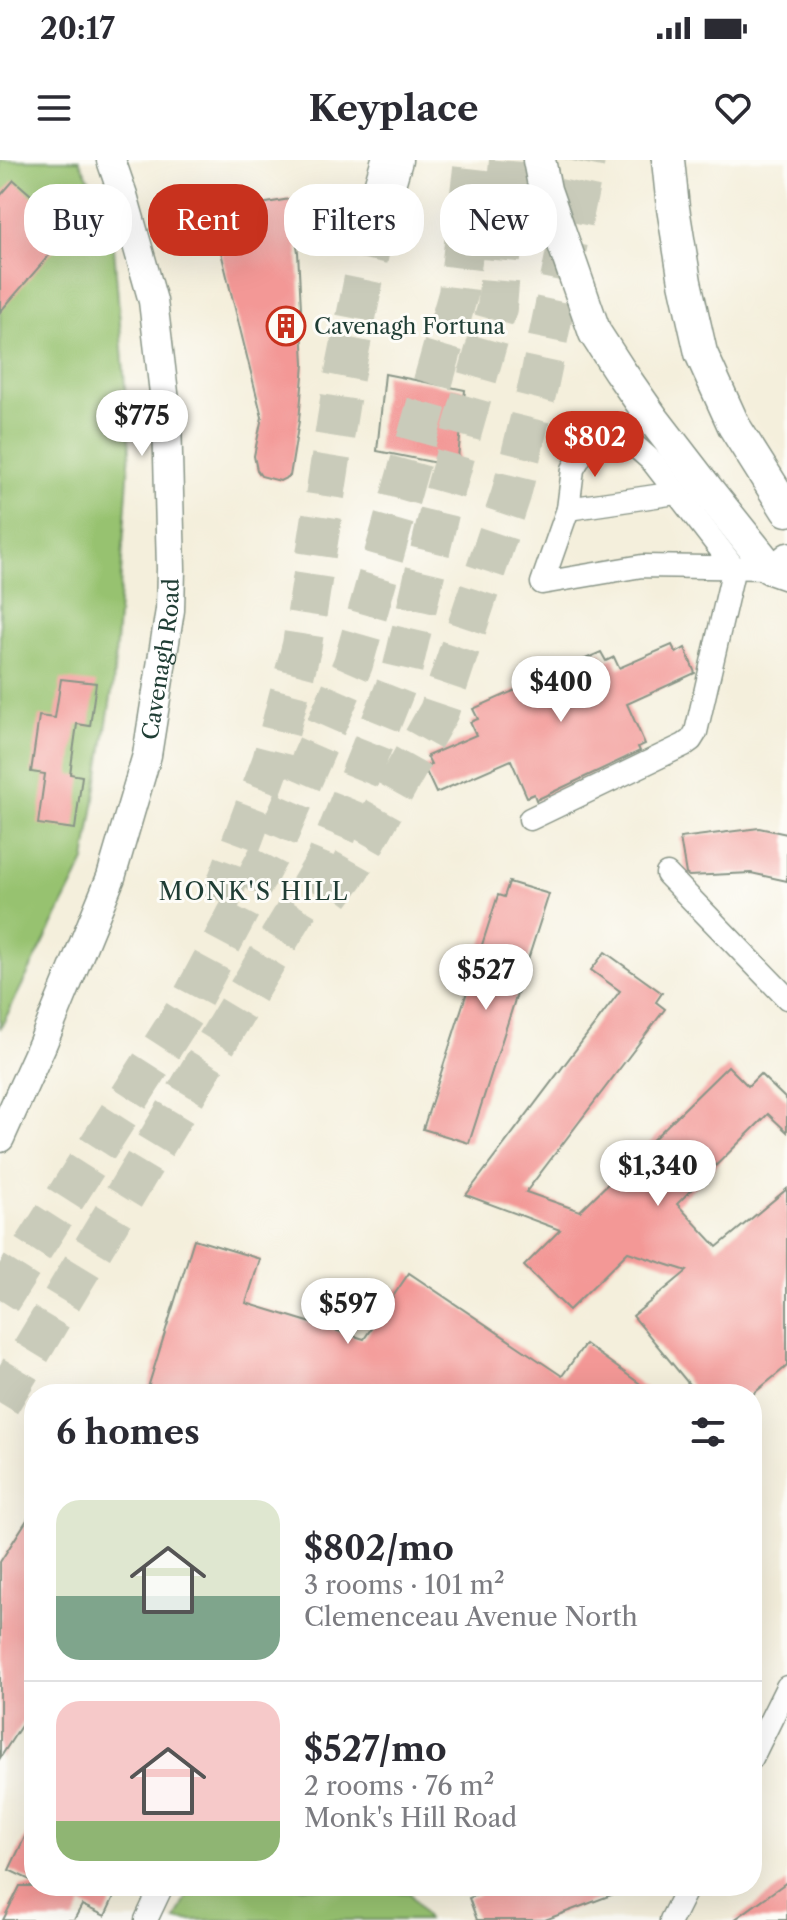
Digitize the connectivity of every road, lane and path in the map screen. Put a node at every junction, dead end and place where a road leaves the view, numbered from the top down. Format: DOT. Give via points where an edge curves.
graph roads {
  1 [pos="111,160"];
  2 [pos="392,160"];
  3 [pos="539,160"];
  4 [pos="668,160"];
  5 [pos="385,184"];
  6 [pos="676,493"];
  7 [pos="568,509"];
  8 [pos="787,510"];
  9 [pos="781,565"];
  10 [pos="734,567"];
  11 [pos="530,819"];
  12 [pos="667,874"];
  13 [pos="787,998"];
  14 [pos="0,1138"];
  15 [pos="787,1687"];
  16 [pos="762,1738"];
  17 [pos="157,1896"];
  18 [pos="683,1896"];
  19 [pos="146,1920"];
  20 [pos="671,1920"];
  1 -- 14 [label="street, Cavenagh Road" via="153,301 167,418 170,610 147,755 111,877"];
  2 -- 5 [label="highway"];
  3 -- 9 [label="main road" via="595,333 653,419"];
  4 -- 8 [label="main road" via="701,353 734,426"];
  6 -- 7 [label="street"];
  6 -- 7 [label="street" via="627,439 600,436 573,469"];
  6 -- 10 [label="street"];
  7 -- 10 [label="street" via="542,583 642,566"];
  9 -- 10 [label="street"];
  10 -- 11 [label="street" via="691,740"];
  12 -- 13 [label="street"];
  15 -- 16 [label="street"];
  17 -- 19 [label="street"];
  18 -- 20 [label="street"];
}
